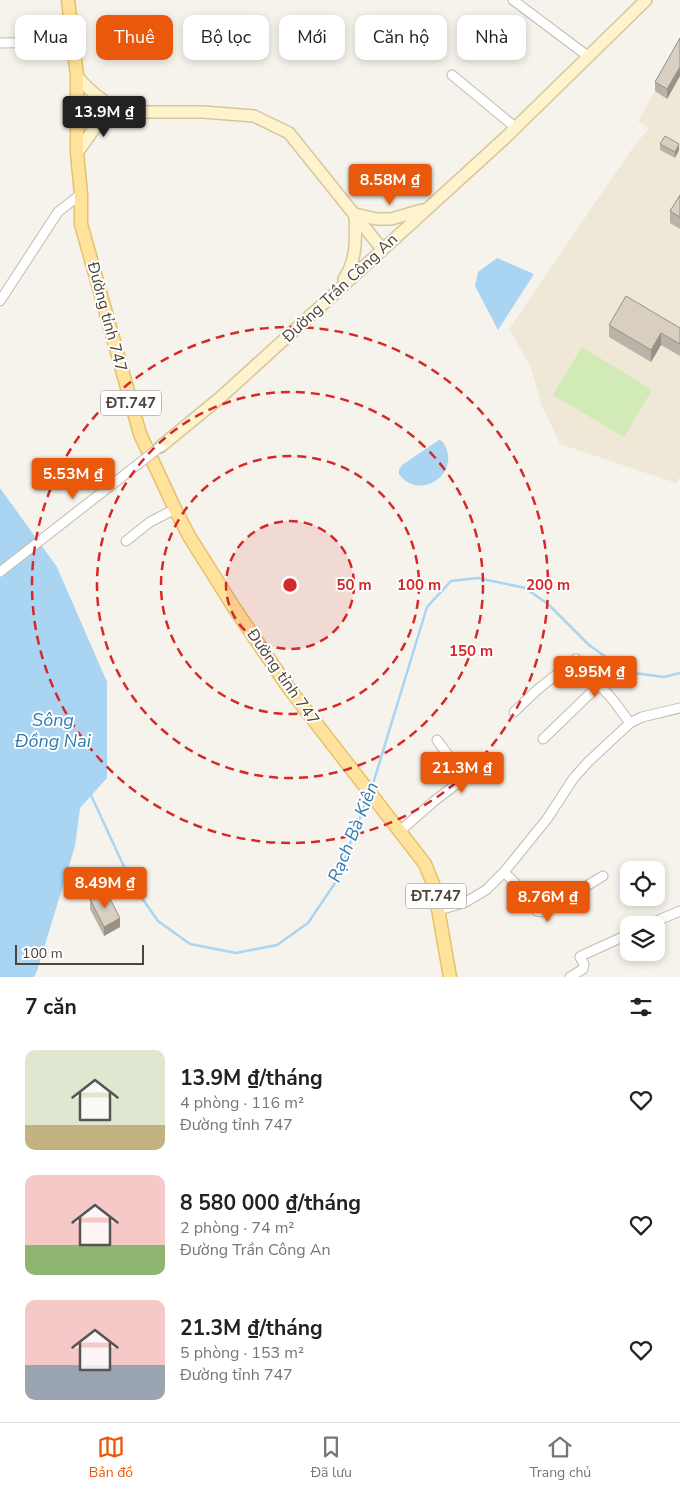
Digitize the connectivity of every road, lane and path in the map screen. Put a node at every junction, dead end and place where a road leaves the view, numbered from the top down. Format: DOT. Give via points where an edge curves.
graph roads {
  1 [pos="68,0"];
  2 [pos="513,0"];
  3 [pos="646,0"];
  4 [pos="70,15"];
  5 [pos="0,43"];
  6 [pos="15,43"];
  7 [pos="589,57"];
  8 [pos="76,60"];
  9 [pos="452,75"];
  10 [pos="77,76"];
  11 [pos="119,111"];
  12 [pos="78,112"];
  13 [pos="515,127"];
  14 [pos="77,153"];
  15 [pos="81,194"];
  16 [pos="426,209"];
  17 [pos="355,214"];
  18 [pos="382,249"];
  19 [pos="337,290"];
  20 [pos="0,300"];
  21 [pos="160,447"];
  22 [pos="175,510"];
  23 [pos="126,541"];
  24 [pos="0,572"];
  25 [pos="599,684"];
  26 [pos="680,708"];
  27 [pos="514,712"];
  28 [pos="630,723"];
  29 [pos="543,739"];
  30 [pos="437,740"];
  31 [pos="398,828"];
  32 [pos="504,872"];
  33 [pos="603,876"];
  34 [pos="439,910"];
  35 [pos="680,911"];
  36 [pos="665,917"];
  37 [pos="620,938"];
  38 [pos="450,977"];
  39 [pos="570,977"];
  1 -- 4 [label="main road, Đường tỉnh 747 / ĐT.747"];
  2 -- 7 [label="street"];
  3 -- 7 [label="street, Đường Trần Công An"];
  5 -- 6 [label="street"];
  7 -- 13 [label="street, Đường Trần Công An"];
  8 -- 10 [label="main road, Đường tỉnh 747 / ĐT.747"];
  9 -- 13 [label="street"];
  10 -- 11 [label="street" via="100,100"];
  10 -- 12 [label="main road, Đường tỉnh 747 / ĐT.747"];
  11 -- 12 [label="street"];
  11 -- 14 [label="street" via="94,129"];
  11 -- 17 [label="street" via="254,116 289,134"];
  12 -- 14 [label="main road, Đường tỉnh 747 / ĐT.747"];
  13 -- 16 [label="street, Đường Trần Công An"];
  14 -- 15 [label="main road, Đường tỉnh 747 / ĐT.747"];
  15 -- 20 [label="street" via="58,212"];
  15 -- 22 [label="main road, Đường tỉnh 747 / ĐT.747" via="81,224 140,434"];
  16 -- 17 [label="street" via="391,219"];
  16 -- 18 [label="street, Đường Trần Công An"];
  17 -- 18 [label="street"];
  17 -- 19 [label="street" via="354,259"];
  18 -- 19 [label="street, Đường Trần Công An"];
  19 -- 21 [label="street, Đường Trần Công An" via="221,397"];
  21 -- 24 [label="street, bridge"];
  22 -- 23 [label="street" via="150,522"];
  22 -- 31 [label="main road, Đường tỉnh 747 / ĐT.747" via="233,606 288,687"];
  25 -- 27 [label="street" via="576,659"];
  25 -- 28 [label="street"];
  25 -- 29 [label="street"];
  26 -- 28 [label="street"];
  28 -- 32 [label="street" via="573,779 552,813"];
  30 -- 31 [label="street" via="456,768 460,778 458,783"];
  31 -- 34 [label="main road, ĐT.747" via="424,864 434,886"];
  32 -- 33 [label="street" via="540,912"];
  32 -- 34 [label="street" via="486,890 464,903"];
  34 -- 38 [label="main road, ĐT.747"];
  35 -- 36 [label="street"];
  37 -- 39 [label="street" via="581,956 583,969"];
}
